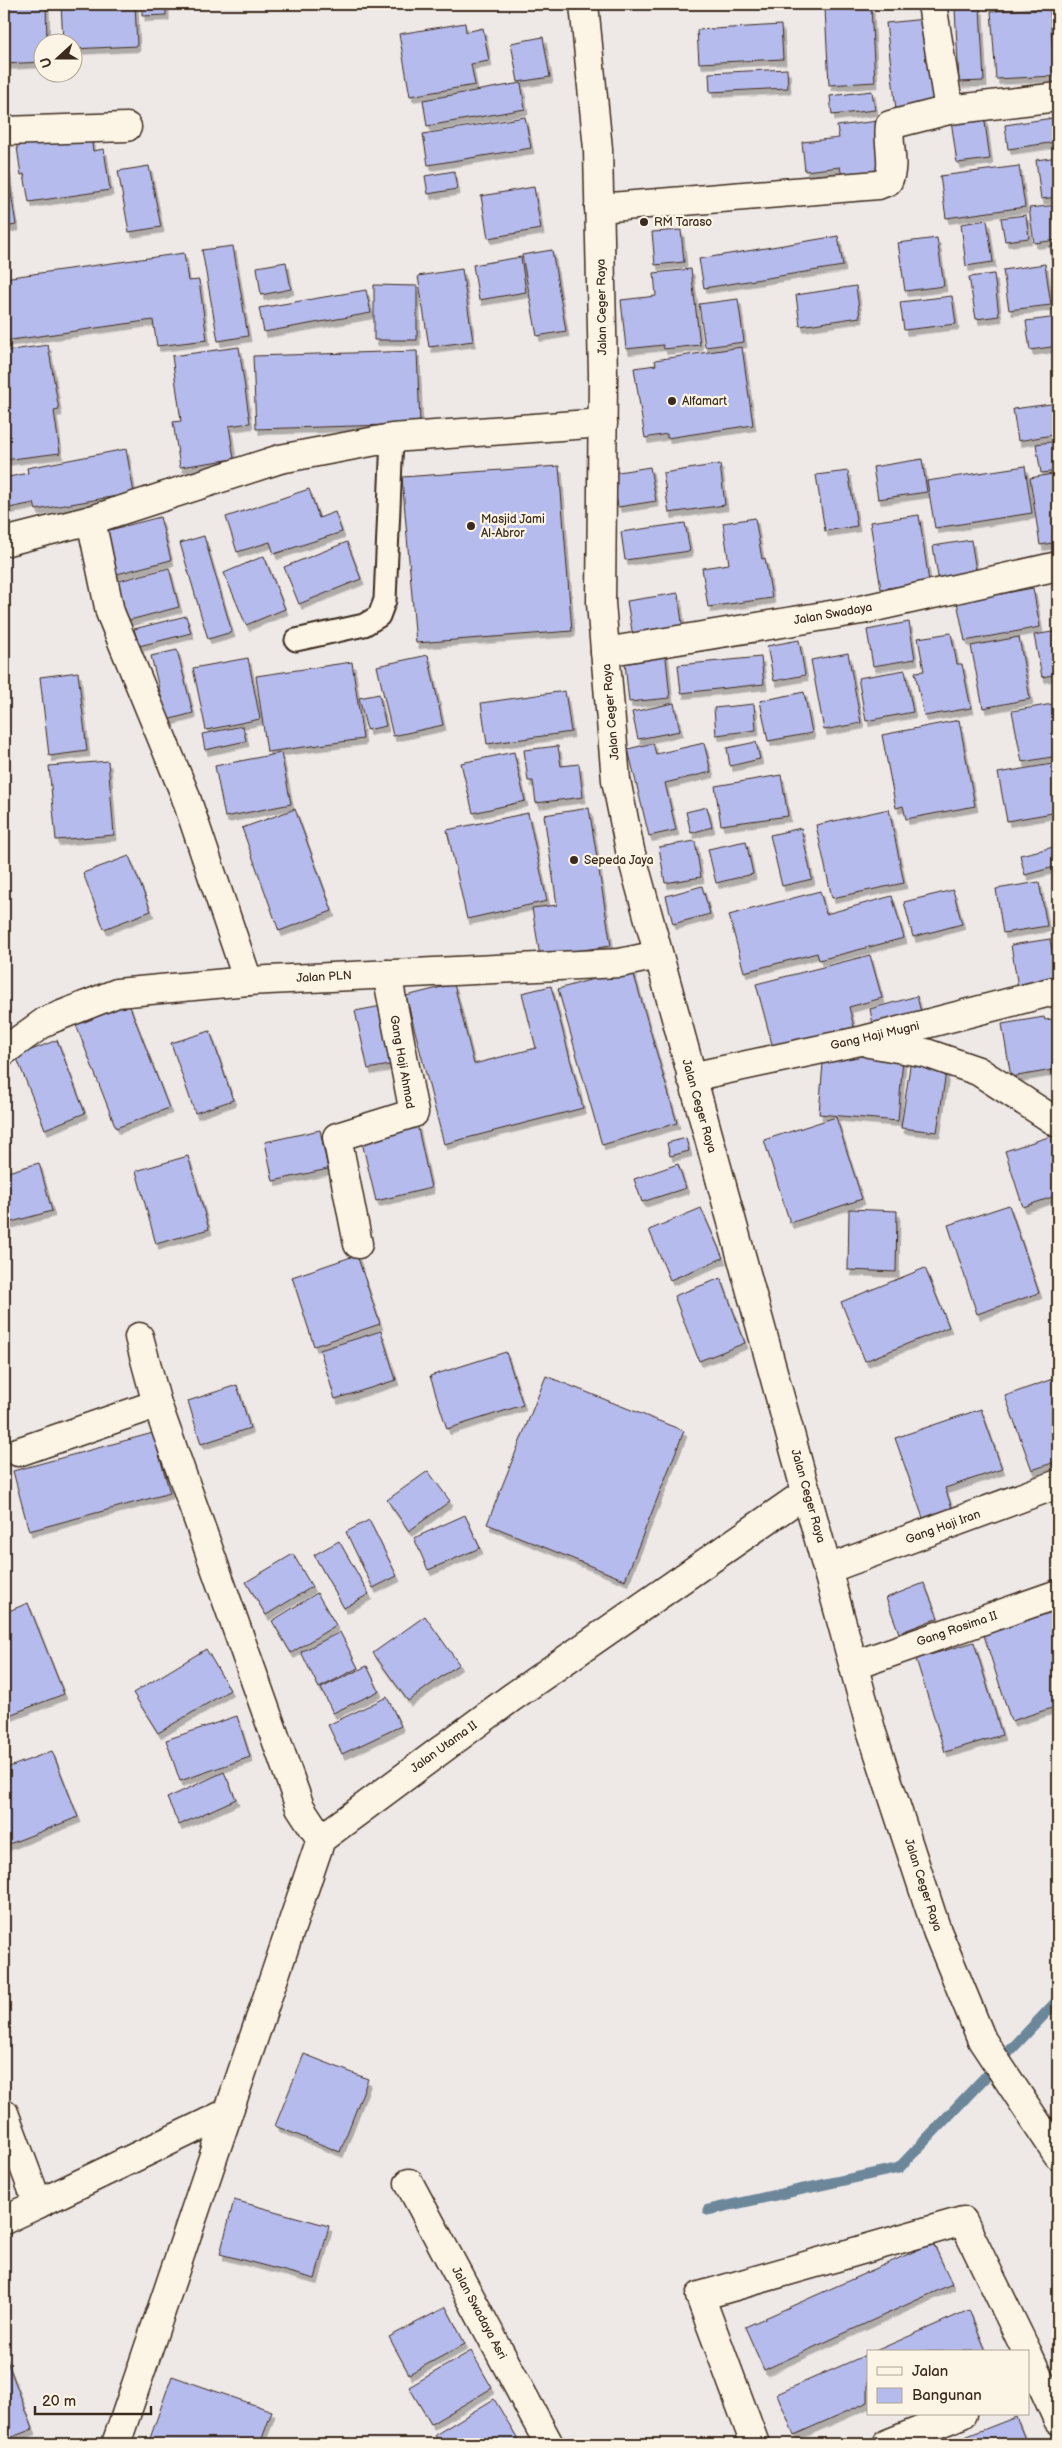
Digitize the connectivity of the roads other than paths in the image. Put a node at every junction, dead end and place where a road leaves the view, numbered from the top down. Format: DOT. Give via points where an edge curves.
graph roads {
  1 [pos="584,4"];
  2 [pos="932,4"];
  3 [pos="1058,97"];
  4 [pos="948,110"];
  5 [pos="127,128"];
  6 [pos="4,131"];
  7 [pos="599,208"];
  8 [pos="603,423"];
  9 [pos="392,438"];
  10 [pos="91,520"];
  11 [pos="4,542"];
  12 [pos="1058,566"];
  13 [pos="296,640"];
  14 [pos="605,652"];
  15 [pos="658,955"];
  16 [pos="386,974"];
  17 [pos="248,981"];
  18 [pos="1058,990"];
  19 [pos="860,1041"];
  20 [pos="4,1051"];
  21 [pos="691,1077"];
  22 [pos="1058,1123"];
  23 [pos="358,1244"];
  24 [pos="139,1337"];
  25 [pos="158,1404"];
  26 [pos="18,1452"];
  27 [pos="1058,1484"];
  28 [pos="807,1492"];
  29 [pos="828,1569"];
  30 [pos="1058,1594"];
  31 [pos="855,1665"];
  32 [pos="321,1839"];
  33 [pos="4,2113"];
  34 [pos="227,2113"];
  35 [pos="1058,2155"];
  36 [pos="409,2183"];
  37 [pos="38,2204"];
  38 [pos="4,2220"];
  39 [pos="1027,2350"];
  40 [pos="1030,2357"];
  41 [pos="1043,2382"];
  42 [pos="957,2416"];
  43 [pos="1058,2420"];
  44 [pos="116,2444"];
  45 [pos="548,2444"];
  46 [pos="755,2444"];
  47 [pos="887,2444"];
  1 -- 7 [label="street, Jalan Ceger Raya" via="598,149"];
  2 -- 4 [label="street"];
  3 -- 4 [label="street"];
  4 -- 7 [label="street" via="890,125 892,172 888,181 878,185"];
  5 -- 6 [label="street"];
  7 -- 8 [label="street, Jalan Ceger Raya"];
  8 -- 9 [label="street"];
  8 -- 14 [label="street, Jalan Ceger Raya" via="601,603"];
  9 -- 10 [label="street" via="280,459"];
  9 -- 13 [label="lane" via="385,600 379,616 364,624"];
  10 -- 11 [label="street"];
  10 -- 17 [label="street" via="110,612 184,792"];
  12 -- 14 [label="street, Jalan Swadaya" via="861,610"];
  14 -- 15 [label="street, Jalan Ceger Raya" via="616,780 630,850"];
  15 -- 16 [label="street, Jalan PLN" via="620,963"];
  15 -- 21 [label="street, Jalan Ceger Raya"];
  16 -- 17 [label="street, Jalan PLN"];
  16 -- 23 [label="street, Gang Haji Ahmad" via="414,1113 337,1137"];
  17 -- 20 [label="street, Jalan PLN" via="117,994 46,1021"];
  18 -- 19 [label="street, Gang Haji Mugni"];
  19 -- 21 [label="street, Gang Haji Mugni"];
  19 -- 22 [label="street" via="926,1052 978,1071"];
  21 -- 28 [label="street, Jalan Ceger Raya"];
  24 -- 25 [label="street"];
  25 -- 26 [label="street"];
  25 -- 32 [label="street" via="300,1807"];
  27 -- 29 [label="street, Gang Haji Iran"];
  28 -- 29 [label="street, Jalan Ceger Raya"];
  28 -- 32 [label="street, Jalan Utama II" via="511,1698"];
  29 -- 31 [label="street, Jalan Ceger Raya"];
  30 -- 31 [label="street, Gang Rosima II"];
  31 -- 35 [label="street, Jalan Ceger Raya" via="872,1733 938,1931 982,2040"];
  32 -- 34 [label="street"];
  33 -- 37 [label="street"];
  34 -- 37 [label="street"];
  34 -- 44 [label="street"];
  36 -- 45 [label="street, Jalan Swadaya Asri"];
  37 -- 38 [label="street"];
  39 -- 46 [label="street" via="963,2221 700,2296"];
  40 -- 41 [label="street"];
  41 -- 43 [label="street"];
  42 -- 47 [label="street"];
}
